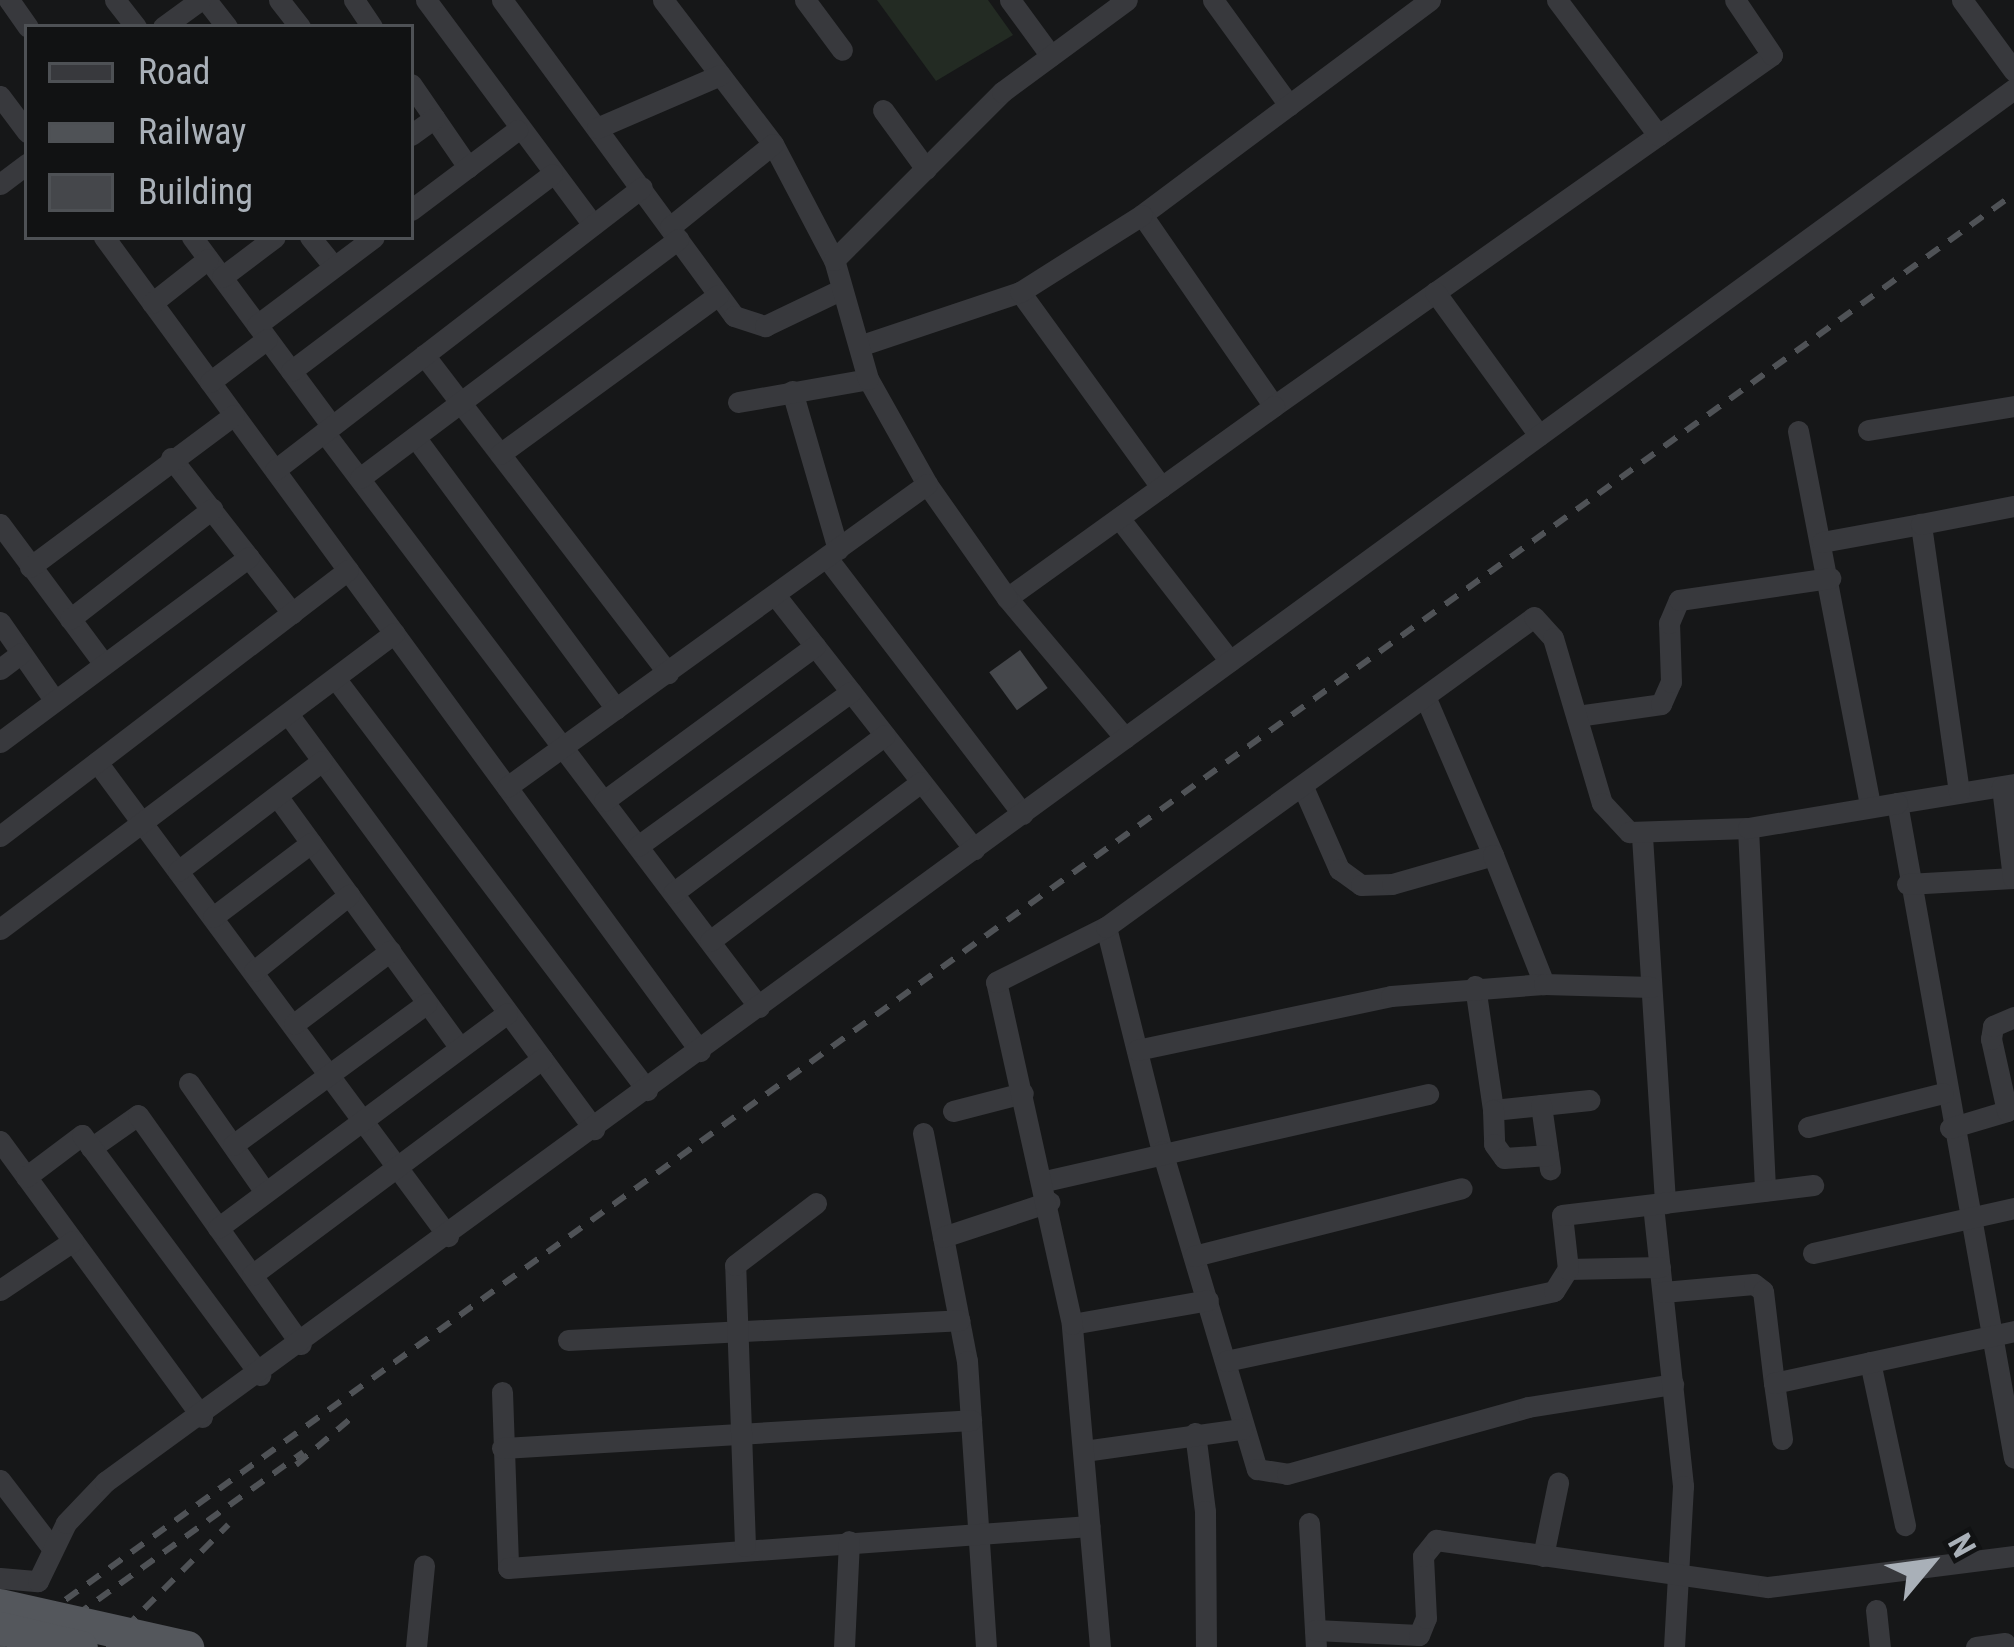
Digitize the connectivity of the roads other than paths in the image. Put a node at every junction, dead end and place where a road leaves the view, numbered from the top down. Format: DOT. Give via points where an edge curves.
graph roads {
  1 [pos="203,0"];
  2 [pos="426,0"];
  3 [pos="502,0"];
  4 [pos="663,0"];
  5 [pos="805,0"];
  6 [pos="1010,0"];
  7 [pos="1127,0"];
  8 [pos="1213,0"];
  9 [pos="1430,0"];
  10 [pos="1557,0"];
  11 [pos="1735,0"];
  12 [pos="1962,0"];
  13 [pos="167,24"];
  14 [pos="224,24"];
  15 [pos="842,50"];
  16 [pos="1051,56"];
  17 [pos="2014,71"];
  18 [pos="720,75"];
  19 [pos="414,88"];
  20 [pos="2014,89"];
  21 [pos="0,96"];
  22 [pos="1289,105"];
  23 [pos="883,110"];
  24 [pos="434,118"];
  25 [pos="24,126"];
  26 [pos="597,128"];
  27 [pos="517,130"];
  28 [pos="414,133"];
  29 [pos="1658,135"];
  30 [pos="772,144"];
  31 [pos="468,167"];
  32 [pos="926,169"];
  33 [pos="552,174"];
  34 [pos="642,188"];
  35 [pos="419,204"];
  36 [pos="1142,215"];
  37 [pos="593,225"];
  38 [pos="674,233"];
  39 [pos="106,240"];
  40 [pos="194,240"];
  41 [pos="269,240"];
  42 [pos="312,240"];
  43 [pos="370,240"];
  44 [pos="835,260"];
  45 [pos="334,267"];
  46 [pos="215,268"];
  47 [pos="838,291"];
  48 [pos="1020,292"];
  49 [pos="1435,292"];
  50 [pos="718,295"];
  51 [pos="152,303"];
  52 [pos="262,332"];
  53 [pos="859,346"];
  54 [pos="424,355"];
  55 [pos="291,371"];
  56 [pos="868,379"];
  57 [pos="210,382"];
  58 [pos="792,391"];
  59 [pos="739,402"];
  60 [pos="461,404"];
  61 [pos="1274,406"];
  62 [pos="2014,406"];
  63 [pos="234,415"];
  64 [pos="328,429"];
  65 [pos="1868,430"];
  66 [pos="1798,431"];
  67 [pos="1539,435"];
  68 [pos="415,437"];
  69 [pos="500,454"];
  70 [pos="171,458"];
  71 [pos="274,470"];
  72 [pos="360,478"];
  73 [pos="927,484"];
  74 [pos="1161,487"];
  75 [pos="2014,506"];
  76 [pos="212,509"];
  77 [pos="1119,518"];
  78 [pos="0,524"];
  79 [pos="1921,524"];
  80 [pos="1822,542"];
  81 [pos="832,554"];
  82 [pos="249,557"];
  83 [pos="30,567"];
  84 [pos="348,571"];
  85 [pos="1830,578"];
  86 [pos="775,595"];
  87 [pos="1007,598"];
  88 [pos="292,613"];
  89 [pos="70,619"];
  90 [pos="0,622"];
  91 [pos="394,633"];
  92 [pos="815,646"];
  93 [pos="22,653"];
  94 [pos="1229,661"];
  95 [pos="104,664"];
  96 [pos="0,669"];
  97 [pos="668,673"];
  98 [pos="334,678"];
  99 [pos="851,692"];
  100 [pos="55,701"];
  101 [pos="1427,701"];
  102 [pos="616,709"];
  103 [pos="287,714"];
  104 [pos="1577,716"];
  105 [pos="885,735"];
  106 [pos="1125,738"];
  107 [pos="0,742"];
  108 [pos="563,747"];
  109 [pos="322,761"];
  110 [pos="97,762"];
  111 [pos="921,782"];
  112 [pos="2008,785"];
  113 [pos="507,787"];
  114 [pos="1303,788"];
  115 [pos="1959,792"];
  116 [pos="277,796"];
  117 [pos="604,801"];
  118 [pos="1897,803"];
  119 [pos="1870,806"];
  120 [pos="1023,814"];
  121 [pos="143,824"];
  122 [pos="1748,828"];
  123 [pos="0,836"];
  124 [pos="1642,836"];
  125 [pos="311,843"];
  126 [pos="638,846"];
  127 [pos="974,849"];
  128 [pos="1493,854"];
  129 [pos="178,871"];
  130 [pos="2014,880"];
  131 [pos="1907,884"];
  132 [pos="673,893"];
  133 [pos="349,896"];
  134 [pos="213,917"];
  135 [pos="1106,927"];
  136 [pos="0,929"];
  137 [pos="710,941"];
  138 [pos="390,951"];
  139 [pos="254,970"];
  140 [pos="1544,984"];
  141 [pos="1475,986"];
  142 [pos="1651,987"];
  143 [pos="427,1003"];
  144 [pos="759,1007"];
  145 [pos="507,1013"];
  146 [pos="2014,1017"];
  147 [pos="294,1024"];
  148 [pos="460,1048"];
  149 [pos="1137,1050"];
  150 [pos="700,1051"];
  151 [pos="542,1059"];
  152 [pos="331,1073"];
  153 [pos="188,1083"];
  154 [pos="647,1090"];
  155 [pos="1023,1093"];
  156 [pos="1943,1093"];
  157 [pos="1428,1094"];
  158 [pos="1589,1100"];
  159 [pos="1541,1105"];
  160 [pos="953,1111"];
  161 [pos="1492,1111"];
  162 [pos="2007,1111"];
  163 [pos="362,1120"];
  164 [pos="1808,1127"];
  165 [pos="1950,1128"];
  166 [pos="594,1129"];
  167 [pos="923,1133"];
  168 [pos="2014,1136"];
  169 [pos="0,1141"];
  170 [pos="233,1145"];
  171 [pos="92,1148"];
  172 [pos="1162,1151"];
  173 [pos="396,1168"];
  174 [pos="26,1177"];
  175 [pos="1814,1185"];
  176 [pos="1462,1188"];
  177 [pos="1765,1191"];
  178 [pos="265,1192"];
  179 [pos="1047,1192"];
  180 [pos="816,1203"];
  181 [pos="1659,1204"];
  182 [pos="2014,1208"];
  183 [pos="1966,1219"];
  184 [pos="218,1228"];
  185 [pos="448,1236"];
  186 [pos="944,1237"];
  187 [pos="73,1240"];
  188 [pos="1813,1253"];
  189 [pos="1194,1256"];
  190 [pos="1660,1267"];
  191 [pos="1568,1269"];
  192 [pos="252,1275"];
  193 [pos="0,1290"];
  194 [pos="1663,1292"];
  195 [pos="1208,1300"];
  196 [pos="959,1320"];
  197 [pos="1072,1324"];
  198 [pos="2014,1331"];
  199 [pos="733,1334"];
  200 [pos="1989,1336"];
  201 [pos="568,1340"];
  202 [pos="301,1344"];
  203 [pos="1226,1361"];
  204 [pos="1870,1363"];
  205 [pos="260,1375"];
  206 [pos="1774,1383"];
  207 [pos="1673,1384"];
  208 [pos="502,1392"];
  209 [pos="202,1417"];
  210 [pos="971,1420"];
  211 [pos="1241,1429"];
  212 [pos="1195,1433"];
  213 [pos="738,1434"];
  214 [pos="1782,1438"];
  215 [pos="502,1448"];
  216 [pos="1084,1450"];
  217 [pos="2014,1459"];
  218 [pos="0,1480"];
  219 [pos="1558,1484"];
  220 [pos="1309,1523"];
  221 [pos="1089,1526"];
  222 [pos="1905,1526"];
  223 [pos="978,1534"];
  224 [pos="849,1540"];
  225 [pos="745,1546"];
  226 [pos="53,1549"];
  227 [pos="1543,1556"];
  228 [pos="2014,1556"];
  229 [pos="424,1564"];
  230 [pos="0,1578"];
  231 [pos="1682,1580"];
  232 [pos="38,1581"];
  233 [pos="0,1607"];
  234 [pos="1876,1610"];
  235 [pos="0,1628"];
  236 [pos="1315,1638"];
  237 [pos="2005,1643"];
  238 [pos="81,1647"];
  239 [pos="187,1647"];
  240 [pos="416,1647"];
  241 [pos="844,1647"];
  242 [pos="986,1647"];
  243 [pos="1100,1647"];
  244 [pos="1206,1647"];
  245 [pos="1674,1647"];
  246 [pos="1880,1647"];
  247 [pos="1976,1647"];
  1 -- 13 [label="street"];
  1 -- 14 [label="street"];
  2 -- 27 [label="street"];
  3 -- 26 [label="street"];
  4 -- 18 [label="street"];
  5 -- 15 [label="street"];
  6 -- 16 [label="street"];
  7 -- 16 [label="street"];
  8 -- 22 [label="street"];
  9 -- 22 [label="street"];
  10 -- 29 [label="street"];
  11 -- 29 [label="street" via="1772,55"];
  12 -- 17 [label="street"];
  16 -- 32 [label="street" via="1002,92"];
  18 -- 26 [label="street"];
  18 -- 30 [label="street"];
  19 -- 24 [label="street"];
  20 -- 67 [label="street"];
  21 -- 25 [label="street"];
  22 -- 36 [label="street"];
  23 -- 32 [label="street"];
  24 -- 28 [label="street"];
  24 -- 31 [label="street"];
  26 -- 34 [label="street"];
  27 -- 31 [label="street"];
  27 -- 33 [label="street"];
  29 -- 49 [label="street"];
  30 -- 38 [label="street"];
  30 -- 44 [label="street"];
  31 -- 35 [label="street"];
  32 -- 44 [label="street"];
  33 -- 37 [label="street"];
  33 -- 55 [label="street"];
  34 -- 37 [label="street"];
  34 -- 38 [label="street"];
  36 -- 48 [label="street"];
  36 -- 61 [label="street"];
  37 -- 54 [label="street"];
  38 -- 50 [label="street"];
  38 -- 60 [label="street"];
  39 -- 51 [label="street"];
  40 -- 46 [label="street"];
  41 -- 46 [label="street"];
  42 -- 45 [label="street"];
  43 -- 45 [label="street"];
  44 -- 47 [label="street"];
  45 -- 52 [label="street"];
  46 -- 51 [label="street"];
  46 -- 52 [label="street"];
  47 -- 50 [label="street" via="765,326 734,316"];
  47 -- 53 [label="street"];
  48 -- 53 [label="street"];
  48 -- 74 [label="street"];
  49 -- 61 [label="street"];
  49 -- 67 [label="street"];
  50 -- 69 [label="street"];
  51 -- 57 [label="street"];
  52 -- 55 [label="street"];
  52 -- 57 [label="street"];
  53 -- 56 [label="street"];
  54 -- 60 [label="street"];
  54 -- 64 [label="street"];
  55 -- 64 [label="street"];
  56 -- 58 [label="street"];
  56 -- 73 [label="street"];
  57 -- 63 [label="street"];
  58 -- 59 [label="street"];
  58 -- 81 [label="street"];
  60 -- 68 [label="street"];
  60 -- 69 [label="street"];
  61 -- 74 [label="street"];
  62 -- 65 [label="street"];
  63 -- 70 [label="street"];
  63 -- 71 [label="street"];
  64 -- 71 [label="street"];
  64 -- 72 [label="street"];
  66 -- 80 [label="street"];
  67 -- 94 [label="street"];
  68 -- 72 [label="street"];
  68 -- 102 [label="street"];
  69 -- 97 [label="street"];
  70 -- 76 [label="street"];
  70 -- 83 [label="street"];
  71 -- 84 [label="street"];
  72 -- 108 [label="street"];
  73 -- 81 [label="street"];
  73 -- 87 [label="street"];
  74 -- 77 [label="street"];
  75 -- 79 [label="street"];
  76 -- 82 [label="street"];
  76 -- 89 [label="street"];
  77 -- 87 [label="street"];
  77 -- 94 [label="street"];
  78 -- 83 [label="street"];
  79 -- 80 [label="street"];
  79 -- 115 [label="street"];
  80 -- 85 [label="street"];
  81 -- 86 [label="street"];
  81 -- 120 [label="street"];
  82 -- 88 [label="street"];
  82 -- 95 [label="street"];
  83 -- 89 [label="street"];
  84 -- 88 [label="street"];
  84 -- 91 [label="street"];
  85 -- 104 [label="street" via="1679,601 1669,623 1671,682 1661,704"];
  85 -- 119 [label="street"];
  86 -- 92 [label="street"];
  86 -- 97 [label="street"];
  87 -- 106 [label="street"];
  88 -- 110 [label="street"];
  89 -- 95 [label="street"];
  90 -- 93 [label="street"];
  91 -- 98 [label="street"];
  91 -- 113 [label="street"];
  92 -- 99 [label="street"];
  92 -- 117 [label="street"];
  93 -- 96 [label="street"];
  93 -- 100 [label="street"];
  94 -- 106 [label="street"];
  95 -- 100 [label="street"];
  97 -- 102 [label="street"];
  98 -- 103 [label="street"];
  98 -- 154 [label="street"];
  99 -- 105 [label="street"];
  99 -- 126 [label="street"];
  100 -- 107 [label="street"];
  101 -- 104 [label="street" via="1534,617 1552,638"];
  101 -- 114 [label="street"];
  101 -- 128 [label="street"];
  102 -- 108 [label="street"];
  103 -- 109 [label="street"];
  103 -- 121 [label="street"];
  104 -- 124 [label="street" via="1608,814"];
  105 -- 111 [label="street"];
  105 -- 132 [label="street"];
  106 -- 120 [label="street"];
  108 -- 113 [label="street"];
  108 -- 117 [label="street"];
  109 -- 116 [label="street"];
  109 -- 145 [label="street"];
  110 -- 121 [label="street"];
  110 -- 123 [label="street"];
  111 -- 127 [label="street"];
  111 -- 137 [label="street"];
  112 -- 115 [label="street"];
  112 -- 130 [label="street"];
  113 -- 150 [label="street"];
  114 -- 128 [label="street" via="1349,881 1392,884"];
  114 -- 135 [label="street"];
  115 -- 118 [label="street"];
  116 -- 125 [label="street"];
  116 -- 129 [label="street"];
  117 -- 126 [label="street"];
  118 -- 119 [label="street"];
  118 -- 131 [label="street"];
  119 -- 122 [label="street"];
  120 -- 127 [label="street"];
  121 -- 129 [label="street"];
  121 -- 136 [label="street"];
  122 -- 124 [label="street"];
  122 -- 177 [label="street"];
  124 -- 142 [label="street"];
  125 -- 133 [label="street"];
  125 -- 134 [label="street"];
  126 -- 132 [label="street"];
  127 -- 144 [label="street"];
  128 -- 140 [label="street"];
  129 -- 134 [label="street"];
  130 -- 131 [label="street"];
  131 -- 156 [label="street"];
  132 -- 137 [label="street"];
  133 -- 138 [label="street"];
  133 -- 139 [label="street"];
  134 -- 139 [label="street"];
  135 -- 149 [label="street"];
  135 -- 155 [label="street" via="996,982"];
  137 -- 144 [label="street"];
  138 -- 143 [label="street"];
  138 -- 147 [label="street"];
  139 -- 147 [label="street"];
  140 -- 141 [label="street"];
  140 -- 142 [label="street"];
  141 -- 149 [label="street" via="1347,1003"];
  141 -- 161 [label="street"];
  142 -- 181 [label="street"];
  143 -- 148 [label="street"];
  143 -- 152 [label="street"];
  144 -- 150 [label="street"];
  145 -- 148 [label="street"];
  145 -- 151 [label="street"];
  146 -- 162 [label="street" via="1993,1027 1991,1039"];
  147 -- 152 [label="street"];
  148 -- 163 [label="street"];
  149 -- 172 [label="street"];
  150 -- 154 [label="street"];
  151 -- 166 [label="street"];
  151 -- 173 [label="street"];
  152 -- 163 [label="street"];
  152 -- 170 [label="street"];
  153 -- 170 [label="street"];
  154 -- 166 [label="street"];
  155 -- 160 [label="street"];
  155 -- 179 [label="street"];
  156 -- 164 [label="street"];
  156 -- 165 [label="street"];
  157 -- 172 [label="street"];
  158 -- 159 [label="street"];
  159 -- 161 [label="street"];
  159 -- 161 [label="street" via="1549,1162 1504,1158 1494,1144"];
  162 -- 165 [label="street"];
  162 -- 168 [label="street"];
  163 -- 173 [label="street"];
  163 -- 178 [label="street"];
  165 -- 183 [label="street"];
  166 -- 185 [label="street"];
  167 -- 186 [label="street"];
  169 -- 174 [label="street"];
  170 -- 178 [label="street"];
  171 -- 174 [label="street" via="82,1136"];
  171 -- 184 [label="street" via="137,1115"];
  171 -- 205 [label="street"];
  172 -- 179 [label="street"];
  172 -- 189 [label="street"];
  173 -- 185 [label="street"];
  173 -- 192 [label="street"];
  174 -- 187 [label="street"];
  175 -- 177 [label="street"];
  176 -- 189 [label="street"];
  177 -- 181 [label="street"];
  178 -- 184 [label="street"];
  179 -- 186 [label="street"];
  179 -- 197 [label="street"];
  180 -- 199 [label="street" via="735,1265"];
  181 -- 190 [label="street"];
  181 -- 191 [label="street" via="1562,1215"];
  182 -- 183 [label="street"];
  183 -- 188 [label="street"];
  183 -- 200 [label="street"];
  184 -- 192 [label="street"];
  185 -- 202 [label="street"];
  186 -- 196 [label="street"];
  187 -- 193 [label="street"];
  187 -- 209 [label="street"];
  189 -- 195 [label="street"];
  190 -- 191 [label="street"];
  190 -- 194 [label="street"];
  191 -- 203 [label="street" via="1554,1291"];
  192 -- 202 [label="street"];
  194 -- 206 [label="street" via="1739,1284 1763,1292"];
  194 -- 207 [label="street"];
  195 -- 197 [label="street"];
  195 -- 203 [label="street"];
  196 -- 199 [label="street"];
  196 -- 210 [label="street"];
  197 -- 216 [label="street"];
  198 -- 200 [label="street"];
  199 -- 201 [label="street"];
  199 -- 213 [label="street"];
  200 -- 204 [label="street"];
  200 -- 217 [label="street"];
  202 -- 205 [label="street"];
  203 -- 211 [label="street"];
  204 -- 206 [label="street"];
  204 -- 222 [label="street"];
  205 -- 209 [label="street"];
  206 -- 214 [label="street"];
  207 -- 211 [label="street" via="1528,1407 1287,1474 1257,1469"];
  207 -- 231 [label="street"];
  208 -- 215 [label="street"];
  209 -- 226 [label="street" via="105,1482 65,1523"];
  210 -- 213 [label="street"];
  210 -- 223 [label="street"];
  211 -- 212 [label="street"];
  212 -- 216 [label="street"];
  212 -- 244 [label="street"];
  213 -- 215 [label="street"];
  213 -- 225 [label="street"];
  215 -- 225 [label="street" via="508,1568"];
  216 -- 221 [label="street"];
  218 -- 226 [label="street"];
  219 -- 227 [label="street"];
  220 -- 236 [label="street"];
  221 -- 223 [label="street"];
  221 -- 243 [label="street"];
  223 -- 224 [label="street"];
  223 -- 242 [label="street"];
  224 -- 225 [label="street"];
  224 -- 241 [label="street"];
  226 -- 232 [label="street"];
  227 -- 231 [label="street"];
  227 -- 236 [label="street" via="1436,1540 1423,1556 1426,1618 1419,1635"];
  228 -- 231 [label="street" via="1796,1585"];
  229 -- 240 [label="street"];
  230 -- 232 [label="street"];
  231 -- 245 [label="street"];
  232 -- 233 [label="street"];
  233 -- 239 [label="main road, bridge"];
  234 -- 246 [label="street"];
  235 -- 238 [label="main road, bridge"];
  237 -- 247 [label="street"];
}
